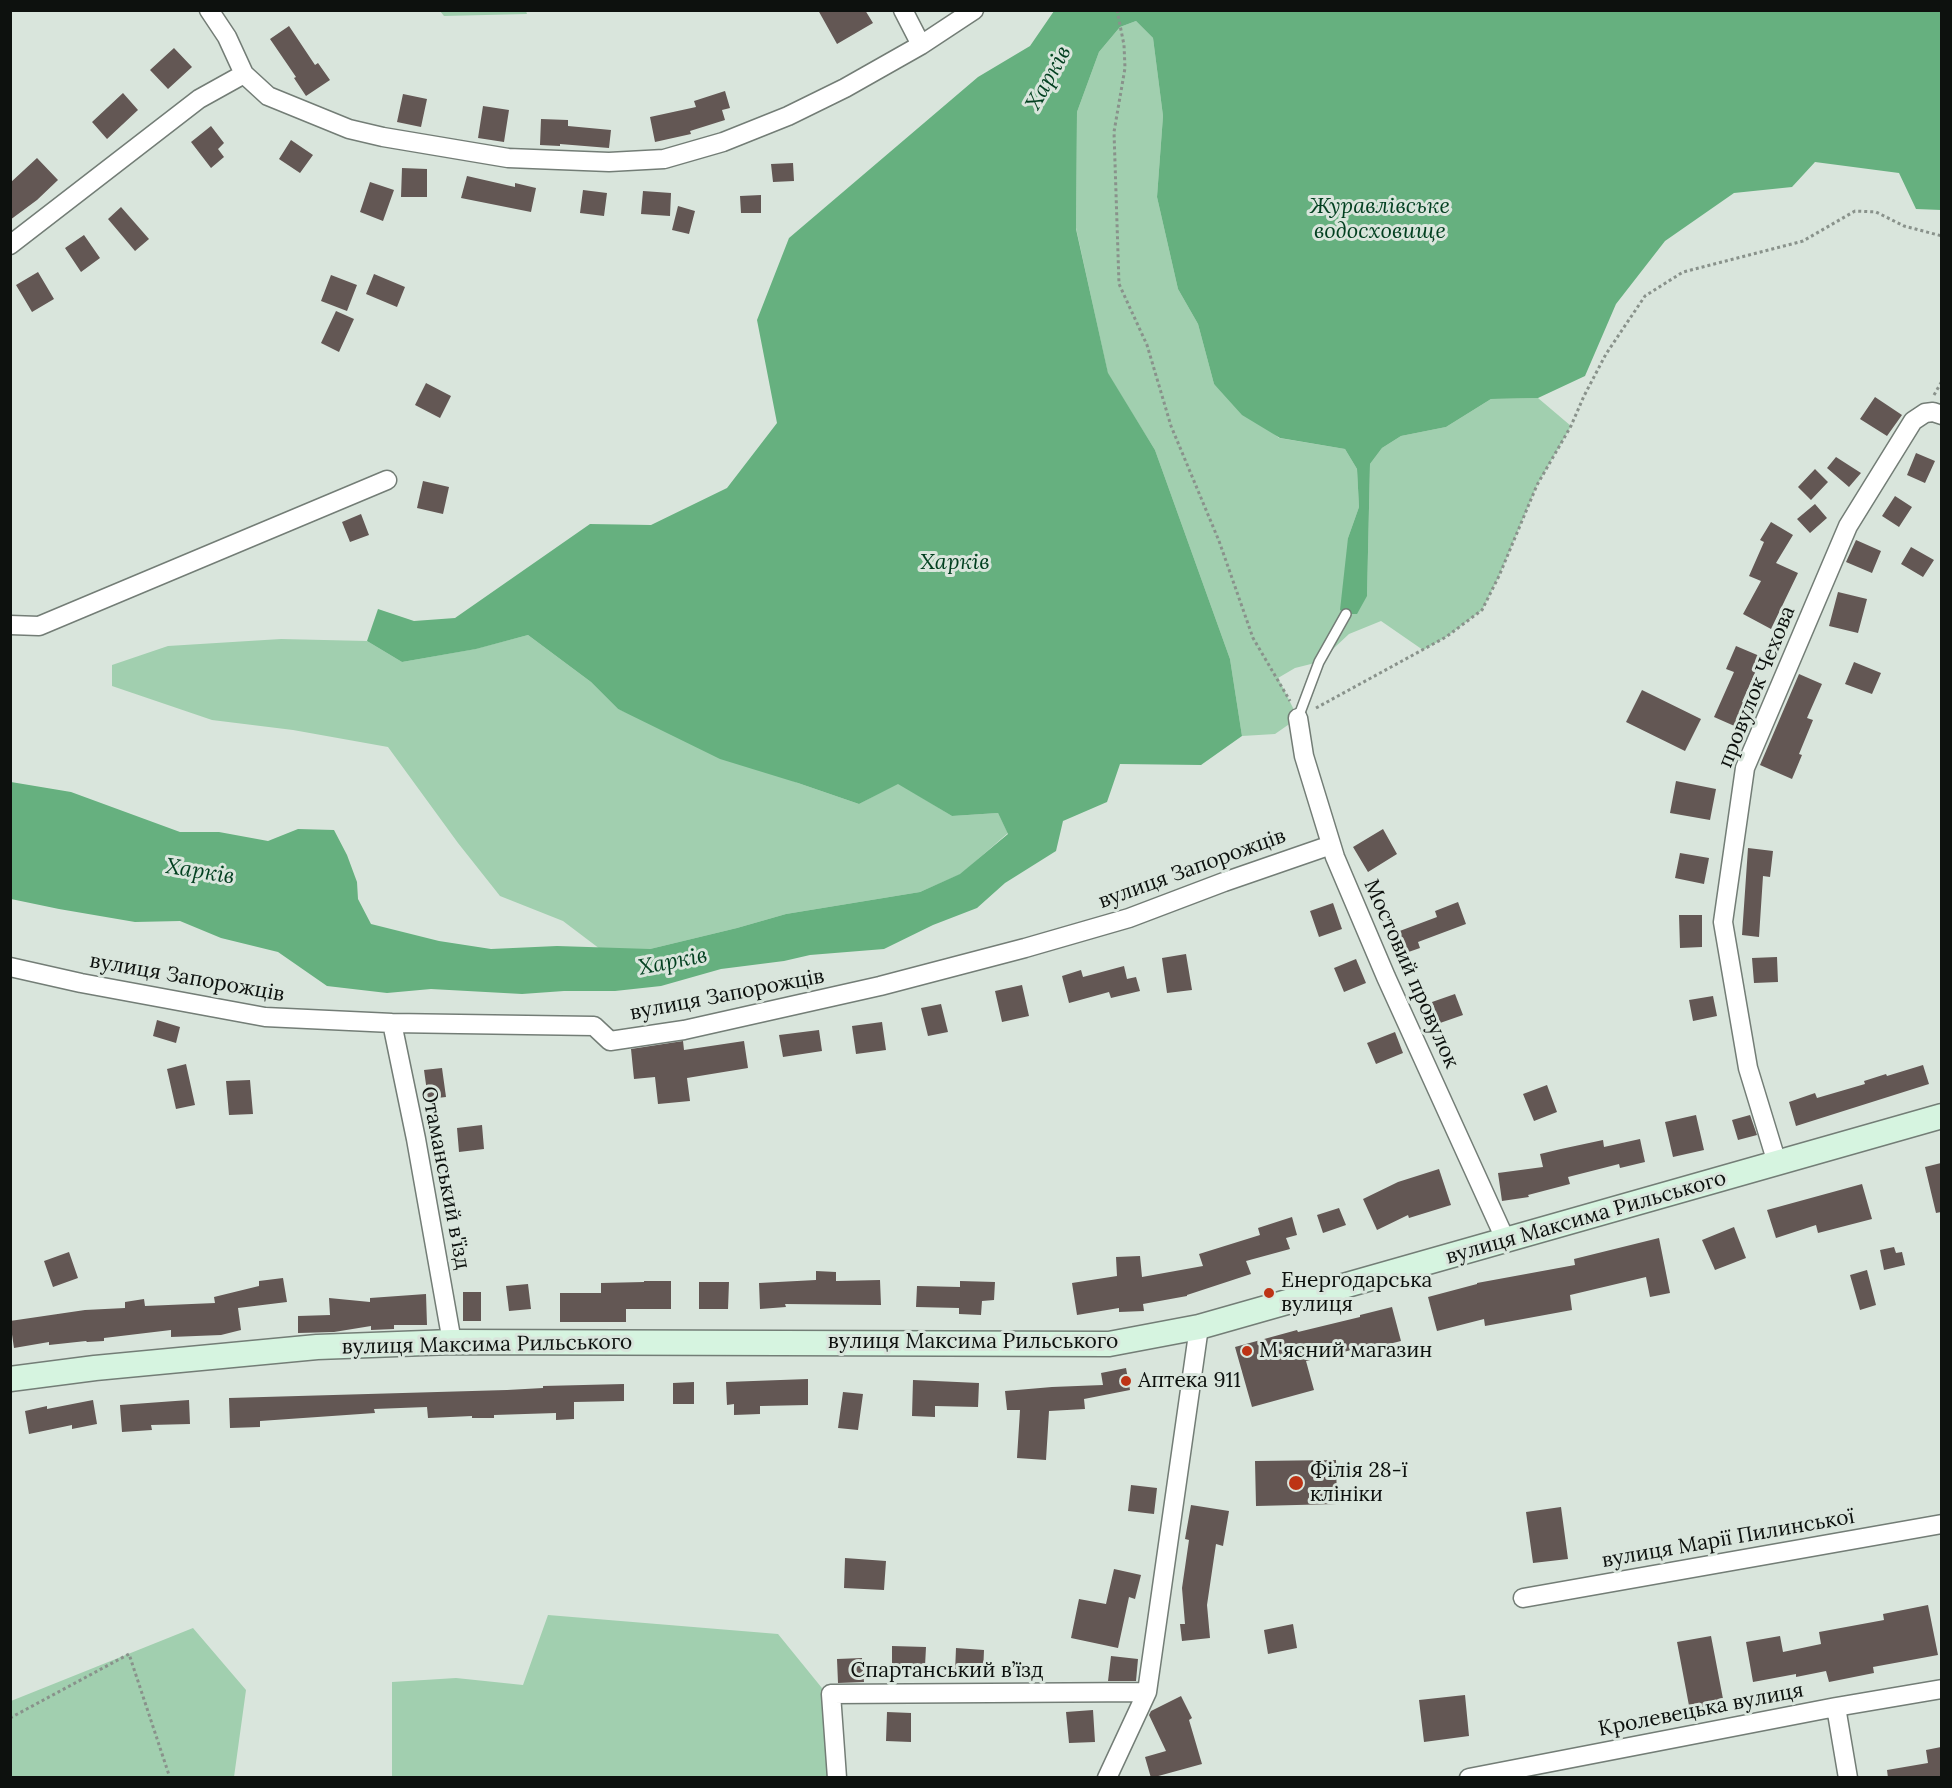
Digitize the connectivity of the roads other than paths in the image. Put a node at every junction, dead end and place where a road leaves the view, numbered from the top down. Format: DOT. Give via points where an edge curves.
graph roads {
  1 [pos="209,10"];
  2 [pos="903,10"];
  3 [pos="974,10"];
  4 [pos="921,45"];
  5 [pos="244,74"];
  6 [pos="10,245"];
  7 [pos="1941,415"];
  8 [pos="387,480"];
  9 [pos="1346,614"];
  10 [pos="10,625"];
  11 [pos="1298,718"];
  12 [pos="1331,845"];
  13 [pos="10,967"];
  14 [pos="392,1023"];
  15 [pos="1941,1116"];
  16 [pos="1777,1163"];
  17 [pos="1506,1241"];
  18 [pos="1198,1327"];
  19 [pos="452,1342"];
  20 [pos="10,1379"];
  21 [pos="1941,1524"];
  22 [pos="1523,1598"];
  23 [pos="1941,1689"];
  24 [pos="1147,1692"];
  25 [pos="1836,1707"];
  26 [pos="837,1778"];
  27 [pos="1107,1778"];
  28 [pos="1469,1778"];
  29 [pos="1848,1778"];
  1 -- 5 [label="street"];
  2 -- 4 [label="street"];
  3 -- 4 [label="street"];
  4 -- 5 [label="street" via="788,116 723,142 664,159 609,162 508,158 375,136 268,96"];
  5 -- 6 [label="street" via="198,99"];
  7 -- 16 [label="street, провулок Чехова" via="1925,413 1913,421 1848,526 1745,768 1723,922 1748,1068"];
  8 -- 10 [label="street" via="39,626"];
  9 -- 11 [label="lane" via="1319,662"];
  11 -- 12 [label="street, Мостовий провулок"];
  12 -- 14 [label="street, вулиця Запорожців" via="1129,918 1035,945 880,986 684,1030 610,1041 594,1026"];
  12 -- 17 [label="street, Мостовий провулок"];
  13 -- 14 [label="street, вулиця Запорожців" via="265,1017"];
  14 -- 19 [label="street, Отаманський в'їзд"];
  15 -- 16 [label="main road, вулиця Максима Рильського"];
  16 -- 17 [label="main road, вулиця Максима Рильського"];
  17 -- 18 [label="main road, вулиця Максима Рильського"];
  18 -- 19 [label="main road, вулиця Максима Рильського" via="1108,1344"];
  18 -- 24 [label="street"];
  19 -- 20 [label="main road, вулиця Максима Рильського" via="318,1347"];
  21 -- 22 [label="street, вулиця Марії Пилинської"];
  23 -- 25 [label="street, Кролевецька вулиця"];
  24 -- 26 [label="street, Спартанський в’їзд" via="831,1694"];
  24 -- 27 [label="street"];
  25 -- 28 [label="street, Кролевецька вулиця"];
  25 -- 29 [label="street"];
}
